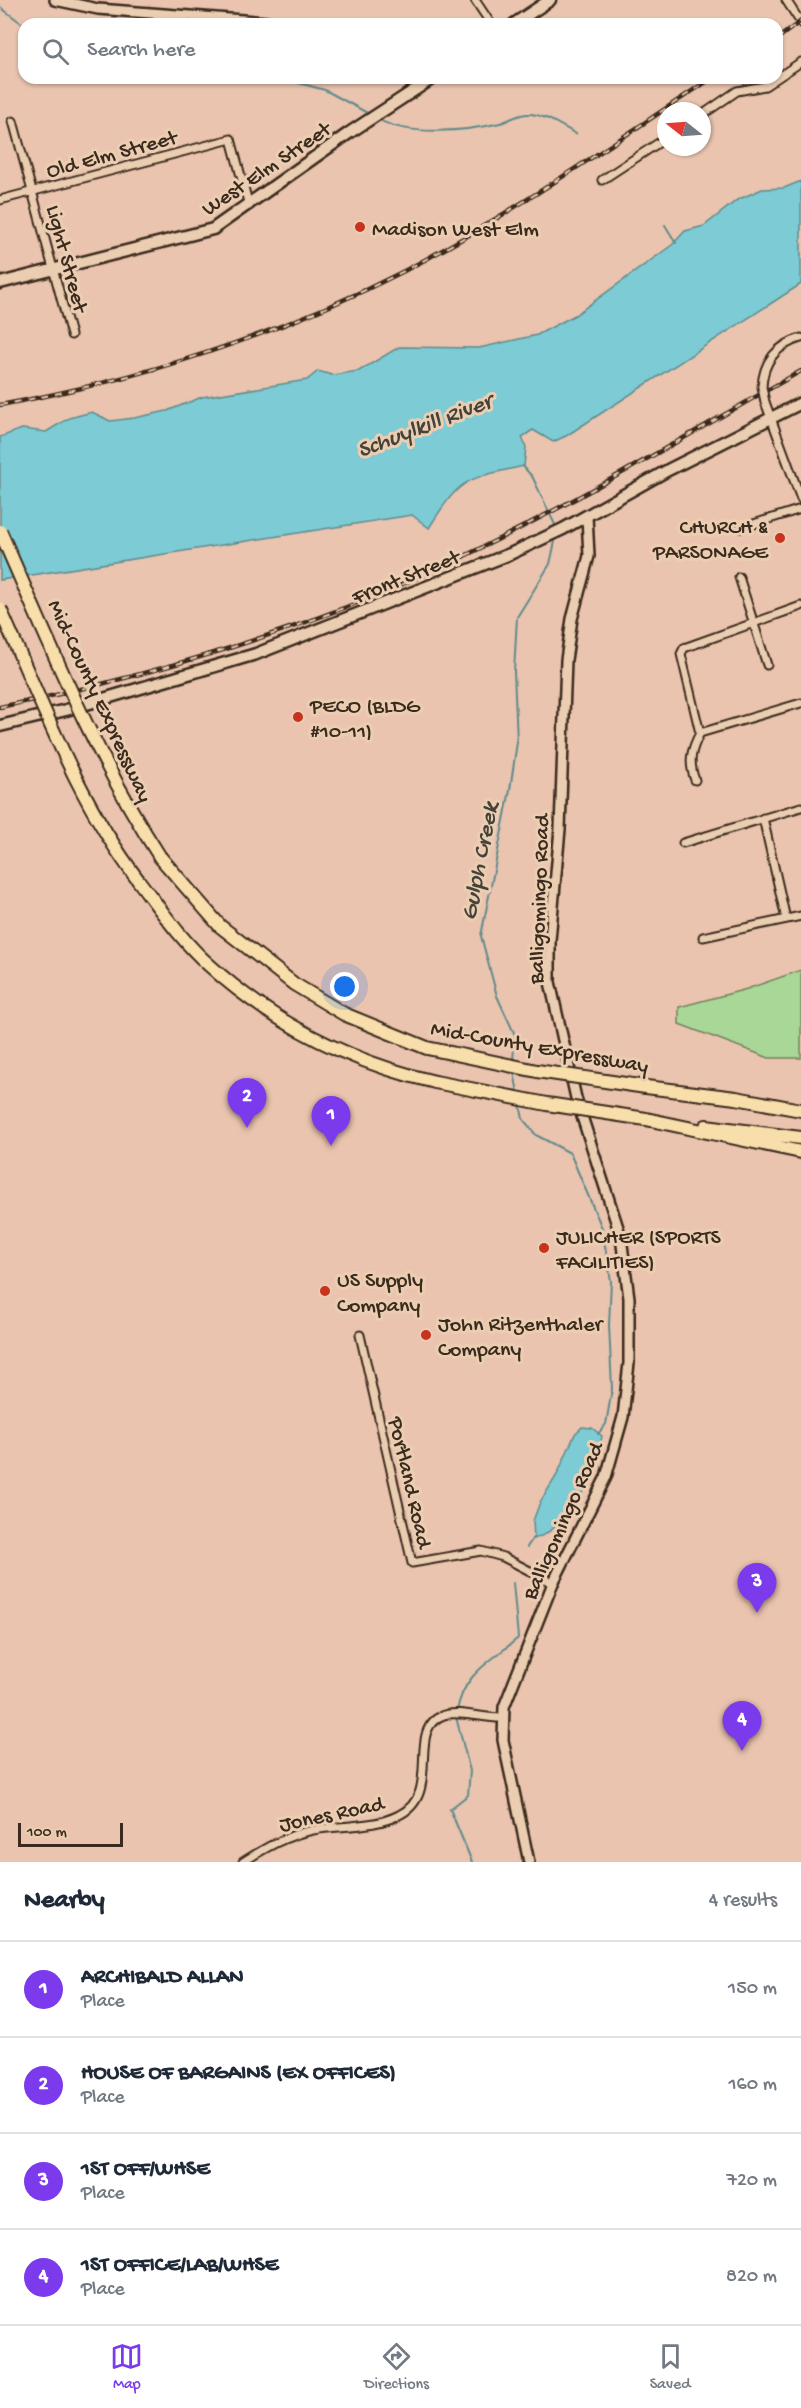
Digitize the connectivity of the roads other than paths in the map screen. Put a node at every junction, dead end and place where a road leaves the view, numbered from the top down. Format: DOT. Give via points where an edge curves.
graph roads {
  1 [pos="55,0"];
  2 [pos="476,0"];
  3 [pos="550,0"];
  4 [pos="790,2"];
  5 [pos="216,18"];
  6 [pos="487,18"];
  7 [pos="523,18"];
  8 [pos="801,23"];
  9 [pos="801,62"];
  10 [pos="783,74"];
  11 [pos="423,84"];
  12 [pos="768,84"];
  13 [pos="711,109"];
  14 [pos="13,121"];
  15 [pos="657,144"];
  16 [pos="602,180"];
  17 [pos="33,191"];
  18 [pos="0,200"];
  19 [pos="249,206"];
  20 [pos="55,269"];
  21 [pos="0,283"];
  22 [pos="71,335"];
  23 [pos="801,338"];
  24 [pos="801,404"];
  25 [pos="772,419"];
  26 [pos="801,499"];
  27 [pos="801,509"];
  28 [pos="587,516"];
  29 [pos="741,528"];
  30 [pos="0,531"];
  31 [pos="739,577"];
  32 [pos="801,606"];
  33 [pos="0,609"];
  34 [pos="754,621"];
  35 [pos="767,665"];
  36 [pos="801,703"];
  37 [pos="0,726"];
  38 [pos="700,733"];
  39 [pos="695,780"];
  40 [pos="801,807"];
  41 [pos="763,818"];
  42 [pos="683,843"];
  43 [pos="801,916"];
  44 [pos="786,919"];
  45 [pos="703,938"];
  46 [pos="736,1098"];
  47 [pos="801,1104"];
  48 [pos="801,1110"];
  49 [pos="646,1119"];
  50 [pos="801,1138"];
  51 [pos="801,1152"];
  52 [pos="360,1335"];
  53 [pos="553,1583"];
  54 [pos="503,1719"];
  55 [pos="243,1862"];
  56 [pos="529,1862"];
  1 -- 5 [label="street" via="98,9"];
  2 -- 6 [label="street"];
  3 -- 7 [label="main road"];
  4 -- 8 [label="street"];
  9 -- 10 [label="street"];
  11 -- 19 [label="main road, West Elm Street"];
  12 -- 13 [label="street" via="737,91"];
  14 -- 17 [label="street, Light Street"];
  15 -- 16 [label="street"];
  17 -- 18 [label="street, Old Elm Street"];
  17 -- 19 [label="street, Old Elm Street" via="231,139"];
  17 -- 20 [label="street, Light Street"];
  19 -- 20 [label="main road, West Elm Street" via="213,229"];
  20 -- 21 [label="main road, West Elm Street"];
  20 -- 22 [label="street, Light Street"];
  23 -- 25 [label="street, bridge" via="772,356 764,371 762,387"];
  24 -- 25 [label="main road, Front Street"];
  25 -- 26 [label="street"];
  25 -- 28 [label="main road, Front Street" via="668,470"];
  27 -- 29 [label="street"];
  28 -- 37 [label="main road, Front Street" via="548,536 256,654"];
  28 -- 53 [label="street, Balligomingo Road" via="589,556 565,670 550,982 574,1091 621,1237 630,1330 623,1417 612,1461"];
  30 -- 46 [label="highway, Mid-County Expressway, bridge" via="98,750 134,817 160,857 220,926 271,968 344,1014 427,1048 515,1067"];
  31 -- 34 [label="street"];
  32 -- 34 [label="street"];
  33 -- 49 [label="highway, bridge" via="82,792 108,838 208,964 275,1017 375,1066 547,1104"];
  34 -- 35 [label="street"];
  34 -- 38 [label="street" via="684,648 681,654"];
  36 -- 38 [label="street"];
  38 -- 39 [label="street" via="690,759"];
  40 -- 41 [label="street"];
  41 -- 42 [label="street"];
  41 -- 44 [label="street"];
  43 -- 44 [label="street"];
  44 -- 45 [label="street"];
  46 -- 47 [label="highway"];
  46 -- 48 [label="highway, Mid-County Expressway"];
  49 -- 50 [label="highway"];
  49 -- 51 [label="highway"];
  52 -- 53 [label="street, Portland Road" via="412,1563 481,1551 503,1557"];
  53 -- 54 [label="street, Balligomingo Road" via="507,1696"];
  54 -- 55 [label="street, Jones Road" via="449,1714 432,1722 427,1731 422,1789 417,1800 399,1815 276,1841"];
  54 -- 56 [label="street, Balligomingo Road"];
}
